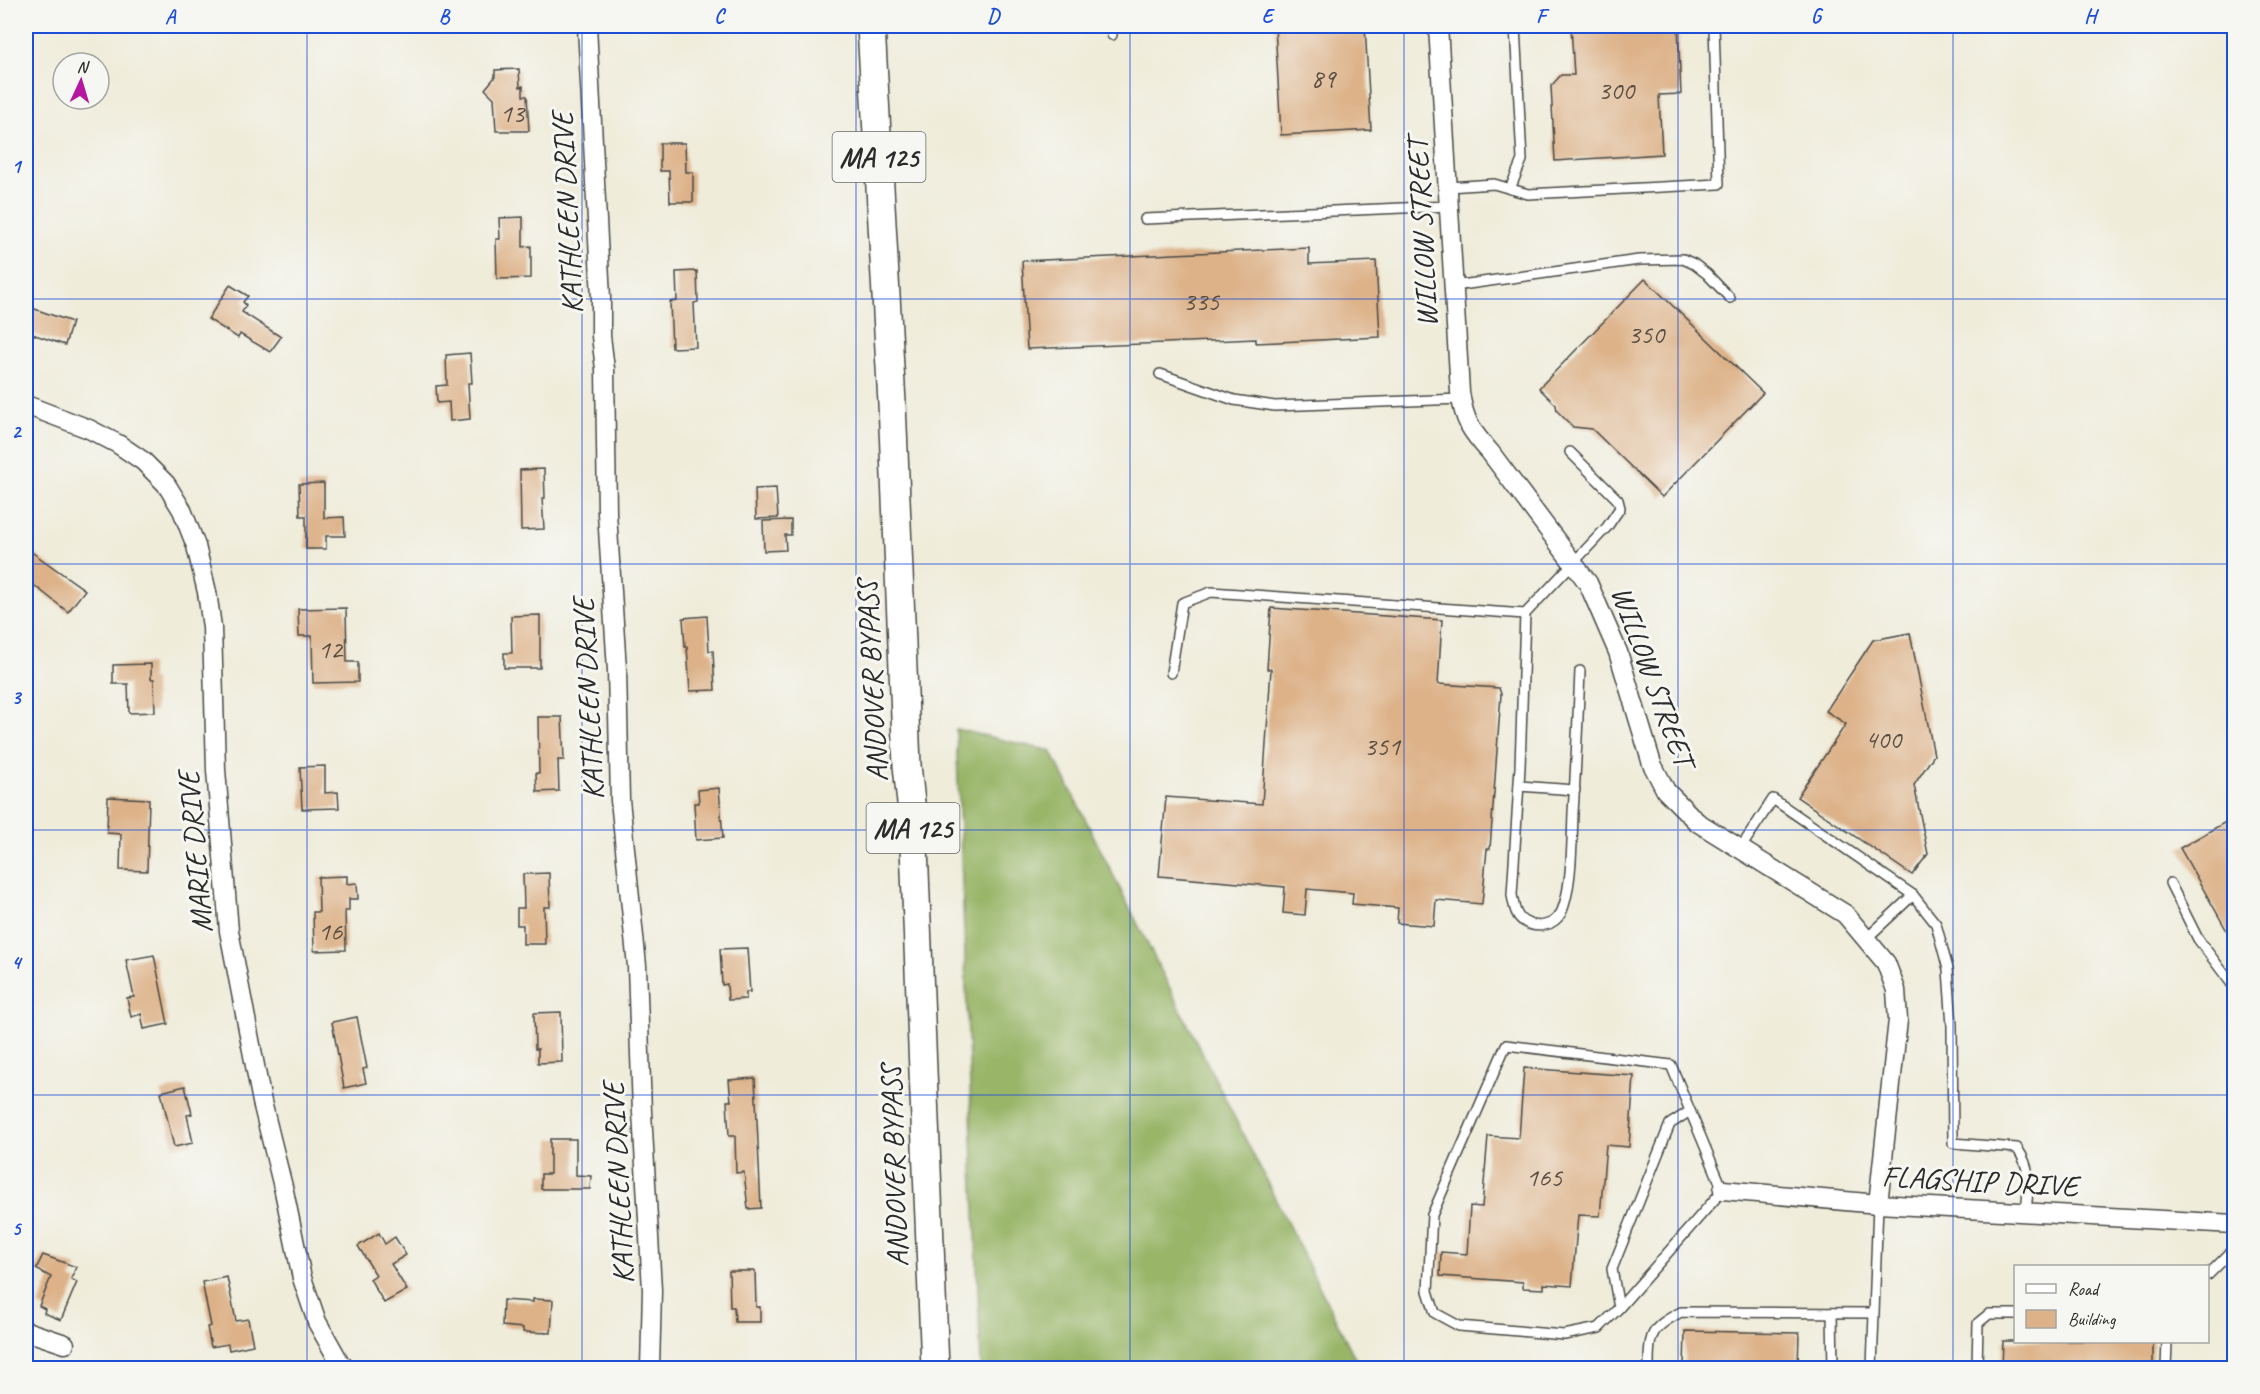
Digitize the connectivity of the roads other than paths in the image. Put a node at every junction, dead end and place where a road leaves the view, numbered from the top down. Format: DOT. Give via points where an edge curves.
graph roads {
  1 [pos="587,26"];
  2 [pos="871,26"];
  3 [pos="1438,26"];
  4 [pos="1515,26"];
  5 [pos="1714,26"];
  6 [pos="1448,187"];
  7 [pos="1510,189"];
  8 [pos="1449,206"];
  9 [pos="1145,219"];
  10 [pos="1454,286"];
  11 [pos="1730,298"];
  12 [pos="1160,374"];
  13 [pos="1461,399"];
  14 [pos="26,405"];
  15 [pos="1570,452"];
  16 [pos="1574,562"];
  17 [pos="1526,614"];
  18 [pos="1580,670"];
  19 [pos="1171,673"];
  20 [pos="1519,786"];
  21 [pos="1575,790"];
  22 [pos="1740,849"];
  23 [pos="2170,883"];
  24 [pos="1913,895"];
  25 [pos="1867,938"];
  26 [pos="2235,987"];
  27 [pos="1690,1111"];
  28 [pos="1723,1190"];
  29 [pos="1878,1204"];
  30 [pos="2026,1212"];
  31 [pos="2235,1224"];
  32 [pos="2235,1249"];
  33 [pos="2209,1274"];
  34 [pos="1619,1308"];
  35 [pos="1832,1313"];
  36 [pos="1873,1313"];
  37 [pos="2014,1314"];
  38 [pos="26,1331"];
  39 [pos="2167,1343"];
  40 [pos="65,1344"];
  41 [pos="346,1368"];
  42 [pos="650,1368"];
  43 [pos="935,1368"];
  44 [pos="1649,1368"];
  45 [pos="1833,1368"];
  46 [pos="1872,1368"];
  47 [pos="1977,1368"];
  48 [pos="2166,1368"];
  1 -- 42 [label="street, KATHLEEN DRIVE" via="602,298 620,800 637,966 652,1290"];
  2 -- 43 [label="main road, ANDOVER BYPASS / MA 125" via="913,822"];
  3 -- 6 [label="street, WILLOW STREET"];
  4 -- 7 [label="lane" via="1522,160"];
  5 -- 7 [label="lane" via="1719,184 1528,194"];
  6 -- 7 [label="lane" via="1494,184"];
  6 -- 8 [label="street, WILLOW STREET"];
  8 -- 9 [label="lane"];
  8 -- 10 [label="street, WILLOW STREET"];
  10 -- 11 [label="lane" via="1639,260 1683,259 1707,274"];
  10 -- 13 [label="street, WILLOW STREET"];
  12 -- 13 [label="lane" via="1234,400 1275,406"];
  13 -- 16 [label="street, WILLOW STREET" via="1472,432"];
  14 -- 41 [label="street, MARIE DRIVE" via="89,429 142,461 166,484 182,510 196,546 212,627 216,770 229,932 302,1278 317,1322"];
  15 -- 16 [label="lane" via="1618,500 1620,508"];
  16 -- 17 [label="lane"];
  16 -- 22 [label="street, WILLOW STREET" via="1588,583 1618,652 1652,764 1666,791 1697,822"];
  17 -- 19 [label="lane" via="1210,592 1182,603"];
  17 -- 20 [label="lane"];
  18 -- 21 [label="lane"];
  20 -- 21 [label="lane"];
  20 -- 21 [label="lane" via="1512,895 1521,920 1534,927 1546,926 1560,915 1566,895"];
  22 -- 24 [label="lane" via="1773,799"];
  22 -- 25 [label="street, WILLOW STREET" via="1845,914"];
  23 -- 26 [label="lane" via="2198,939"];
  24 -- 25 [label="lane"];
  24 -- 30 [label="lane" via="1936,924 1948,969 1953,1143 2017,1148 2026,1162 2028,1176"];
  25 -- 29 [label="street, WILLOW STREET" via="1886,963 1896,990 1898,1020"];
  27 -- 28 [label="lane"];
  27 -- 34 [label="lane" via="1670,1124 1612,1269"];
  27 -- 34 [label="lane" via="1671,1065 1506,1045 1432,1215 1428,1291 1435,1312 1459,1326 1564,1335 1599,1328"];
  28 -- 29 [label="street, FLAGSHIP DRIVE"];
  28 -- 34 [label="lane"];
  29 -- 30 [label="street, FLAGSHIP DRIVE"];
  29 -- 36 [label="lane"];
  30 -- 31 [label="street, FLAGSHIP DRIVE"];
  32 -- 33 [label="lane"];
  35 -- 36 [label="lane"];
  35 -- 44 [label="lane" via="1681,1312 1656,1329 1649,1343"];
  35 -- 45 [label="lane"];
  36 -- 46 [label="lane"];
  37 -- 47 [label="lane" via="1989,1314 1978,1323"];
  38 -- 40 [label="street"];
  39 -- 48 [label="lane"];
}
